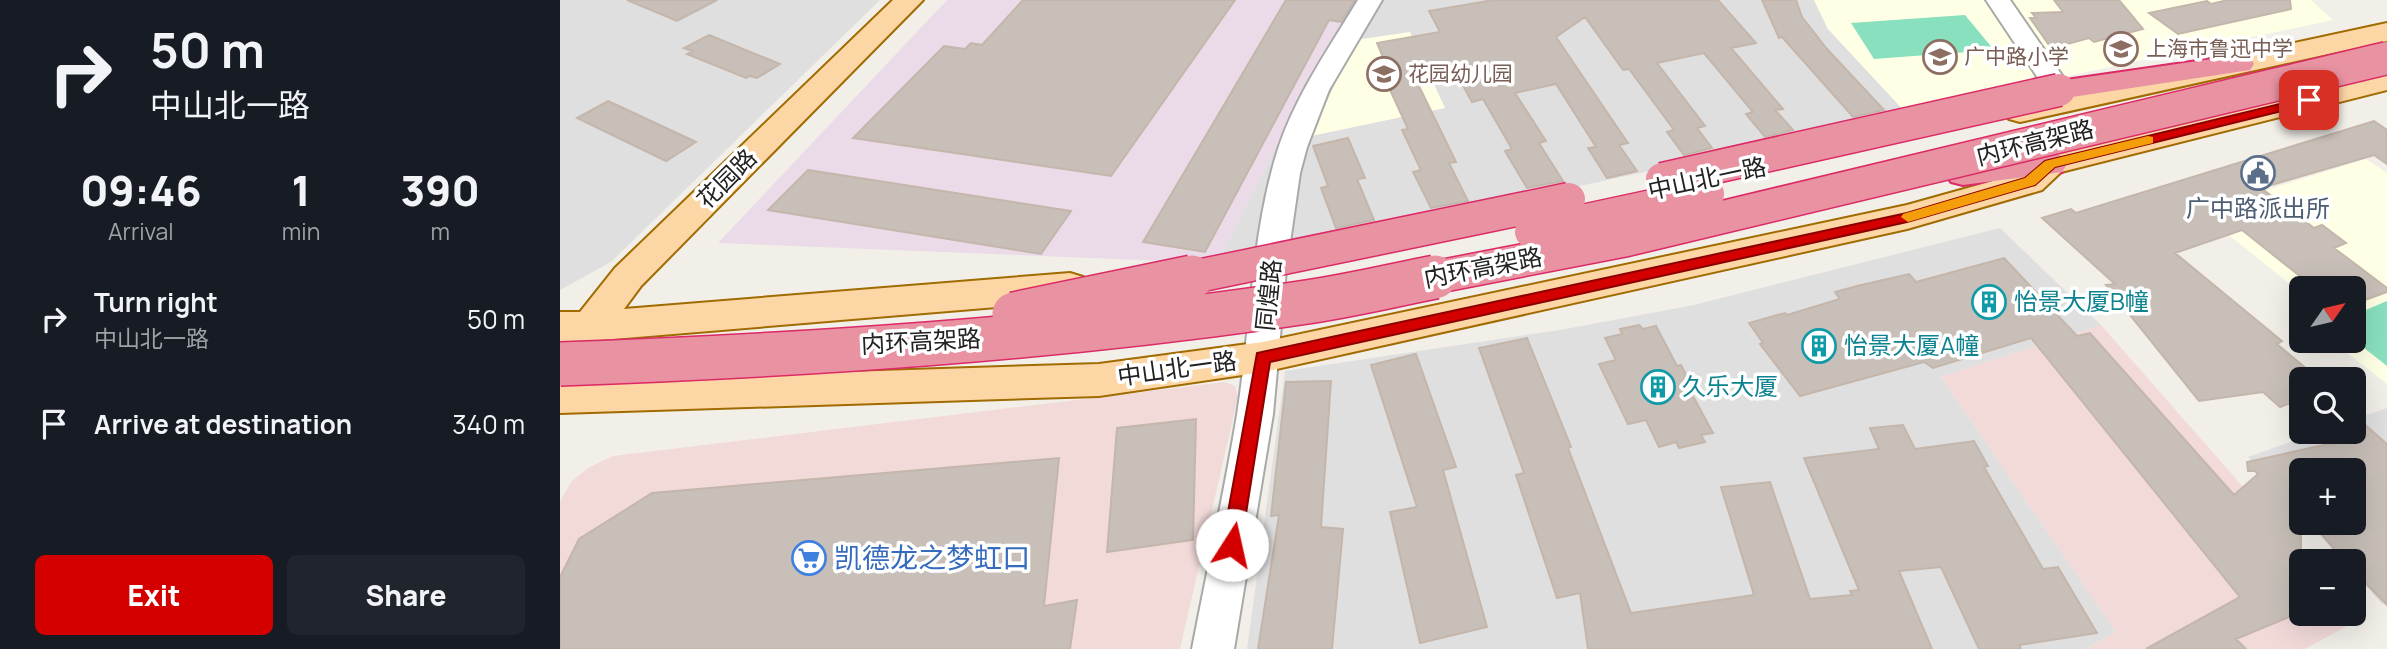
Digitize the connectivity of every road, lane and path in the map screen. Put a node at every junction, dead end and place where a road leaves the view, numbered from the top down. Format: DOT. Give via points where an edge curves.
graph roads {
  1 [pos="909,0"];
  2 [pos="1370,0"];
  3 [pos="1998,0"];
  4 [pos="2387,32"];
  5 [pos="2387,44"];
  6 [pos="2387,58"];
  7 [pos="2239,64"];
  8 [pos="2387,81"];
  9 [pos="2059,90"];
  10 [pos="2050,164"];
  11 [pos="1270,270"];
  12 [pos="1014,314"];
  13 [pos="570,331"];
  14 [pos="1263,357"];
  15 [pos="645,361"];
  16 [pos="560,364"];
  17 [pos="560,371"];
  18 [pos="560,397"];
  19 [pos="1213,649"];
  1 -- 13 [label="main road, 花园路"];
  2 -- 11 [label="street, 同煌路" via="1316,90 1293,147"];
  3 -- 9 [label="street"];
  4 -- 7 [label="main road, 中山北一路"];
  5 -- 12 [label="highway, 内环高架路, bridge" via="1306,278"];
  6 -- 15 [label="highway, 内环高架路, bridge" via="1627,240 1302,303 1041,335"];
  7 -- 9 [label="highway"];
  7 -- 11 [label="main road, 中山北一路" via="1412,244"];
  8 -- 10 [label="main road, 中山北一路"];
  9 -- 12 [label="highway, bridge" via="1598,193"];
  10 -- 14 [label="main road, 中山北一路" via="2030,181 1907,217"];
  10 -- 15 [label="highway, bridge" via="1964,174 1398,311 1100,355 918,363"];
  11 -- 13 [label="main road, 中山北一路"];
  11 -- 14 [label="street, 同煌路"];
  12 -- 13 [label="highway, 内环高架路" via="810,331"];
  13 -- 17 [label="main road, 花园路"];
  14 -- 18 [label="main road, 中山北一路" via="1099,380"];
  14 -- 19 [label="street, 同煌路"];
  15 -- 16 [label="highway, 内环高架路, bridge"];
}
